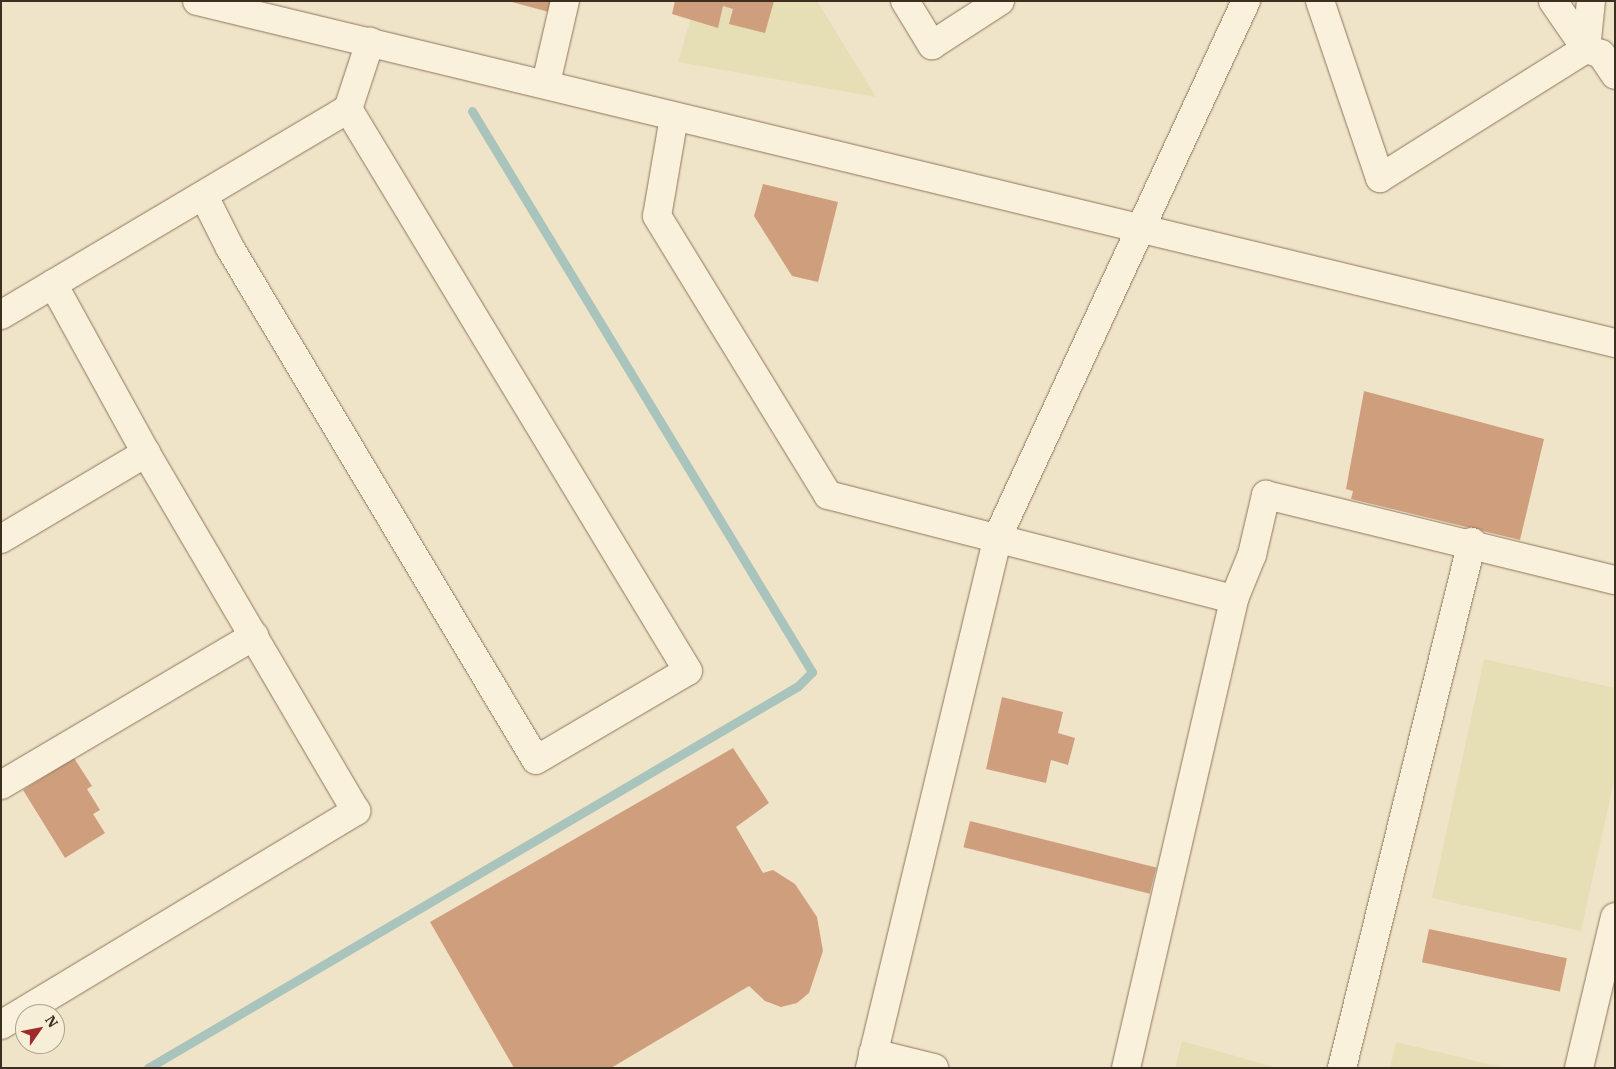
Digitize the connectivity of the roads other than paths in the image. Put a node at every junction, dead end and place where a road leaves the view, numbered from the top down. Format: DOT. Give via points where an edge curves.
graph roads {
  1 [pos="197,1"];
  2 [pos="565,1"];
  3 [pos="905,1"];
  4 [pos="1000,1"];
  5 [pos="1246,1"];
  6 [pos="1320,1"];
  7 [pos="1553,1"];
  8 [pos="1591,1"];
  9 [pos="370,42"];
  10 [pos="1586,49"];
  11 [pos="1615,75"];
  12 [pos="546,84"];
  13 [pos="348,109"];
  14 [pos="674,117"];
  15 [pos="205,198"];
  16 [pos="1140,226"];
  17 [pos="53,284"];
  18 [pos="1,315"];
  19 [pos="1615,343"];
  20 [pos="146,453"];
  21 [pos="998,536"];
  22 [pos="1,539"];
  23 [pos="1472,542"];
  24 [pos="1615,580"];
  25 [pos="1234,599"];
  26 [pos="254,636"];
  27 [pos="1,784"];
  28 [pos="1615,917"];
  29 [pos="1,1025"];
  30 [pos="872,1060"];
  31 [pos="934,1068"];
  32 [pos="1126,1068"];
  33 [pos="1342,1068"];
  34 [pos="1579,1068"];
  1 -- 9 [label="street"];
  2 -- 12 [label="street"];
  3 -- 4 [label="street" via="932,45"];
  5 -- 16 [label="street"];
  6 -- 10 [label="street" via="1380,178"];
  7 -- 10 [label="street"];
  8 -- 10 [label="street"];
  9 -- 12 [label="street"];
  9 -- 13 [label="street"];
  10 -- 11 [label="street" via="1601,54"];
  12 -- 14 [label="street"];
  13 -- 15 [label="street"];
  13 -- 15 [label="street" via="688,672 536,760 230,248"];
  14 -- 16 [label="street"];
  14 -- 21 [label="street" via="657,216 828,495"];
  15 -- 17 [label="street"];
  16 -- 19 [label="street"];
  16 -- 21 [label="street"];
  17 -- 18 [label="street"];
  17 -- 20 [label="street"];
  20 -- 22 [label="street"];
  20 -- 26 [label="street"];
  21 -- 25 [label="street"];
  21 -- 30 [label="street"];
  23 -- 24 [label="street"];
  23 -- 25 [label="street" via="1266,495 1252,555"];
  23 -- 33 [label="street"];
  25 -- 32 [label="street"];
  26 -- 27 [label="street"];
  26 -- 29 [label="street" via="356,811"];
  28 -- 34 [label="street"];
  30 -- 31 [label="street"];
}
